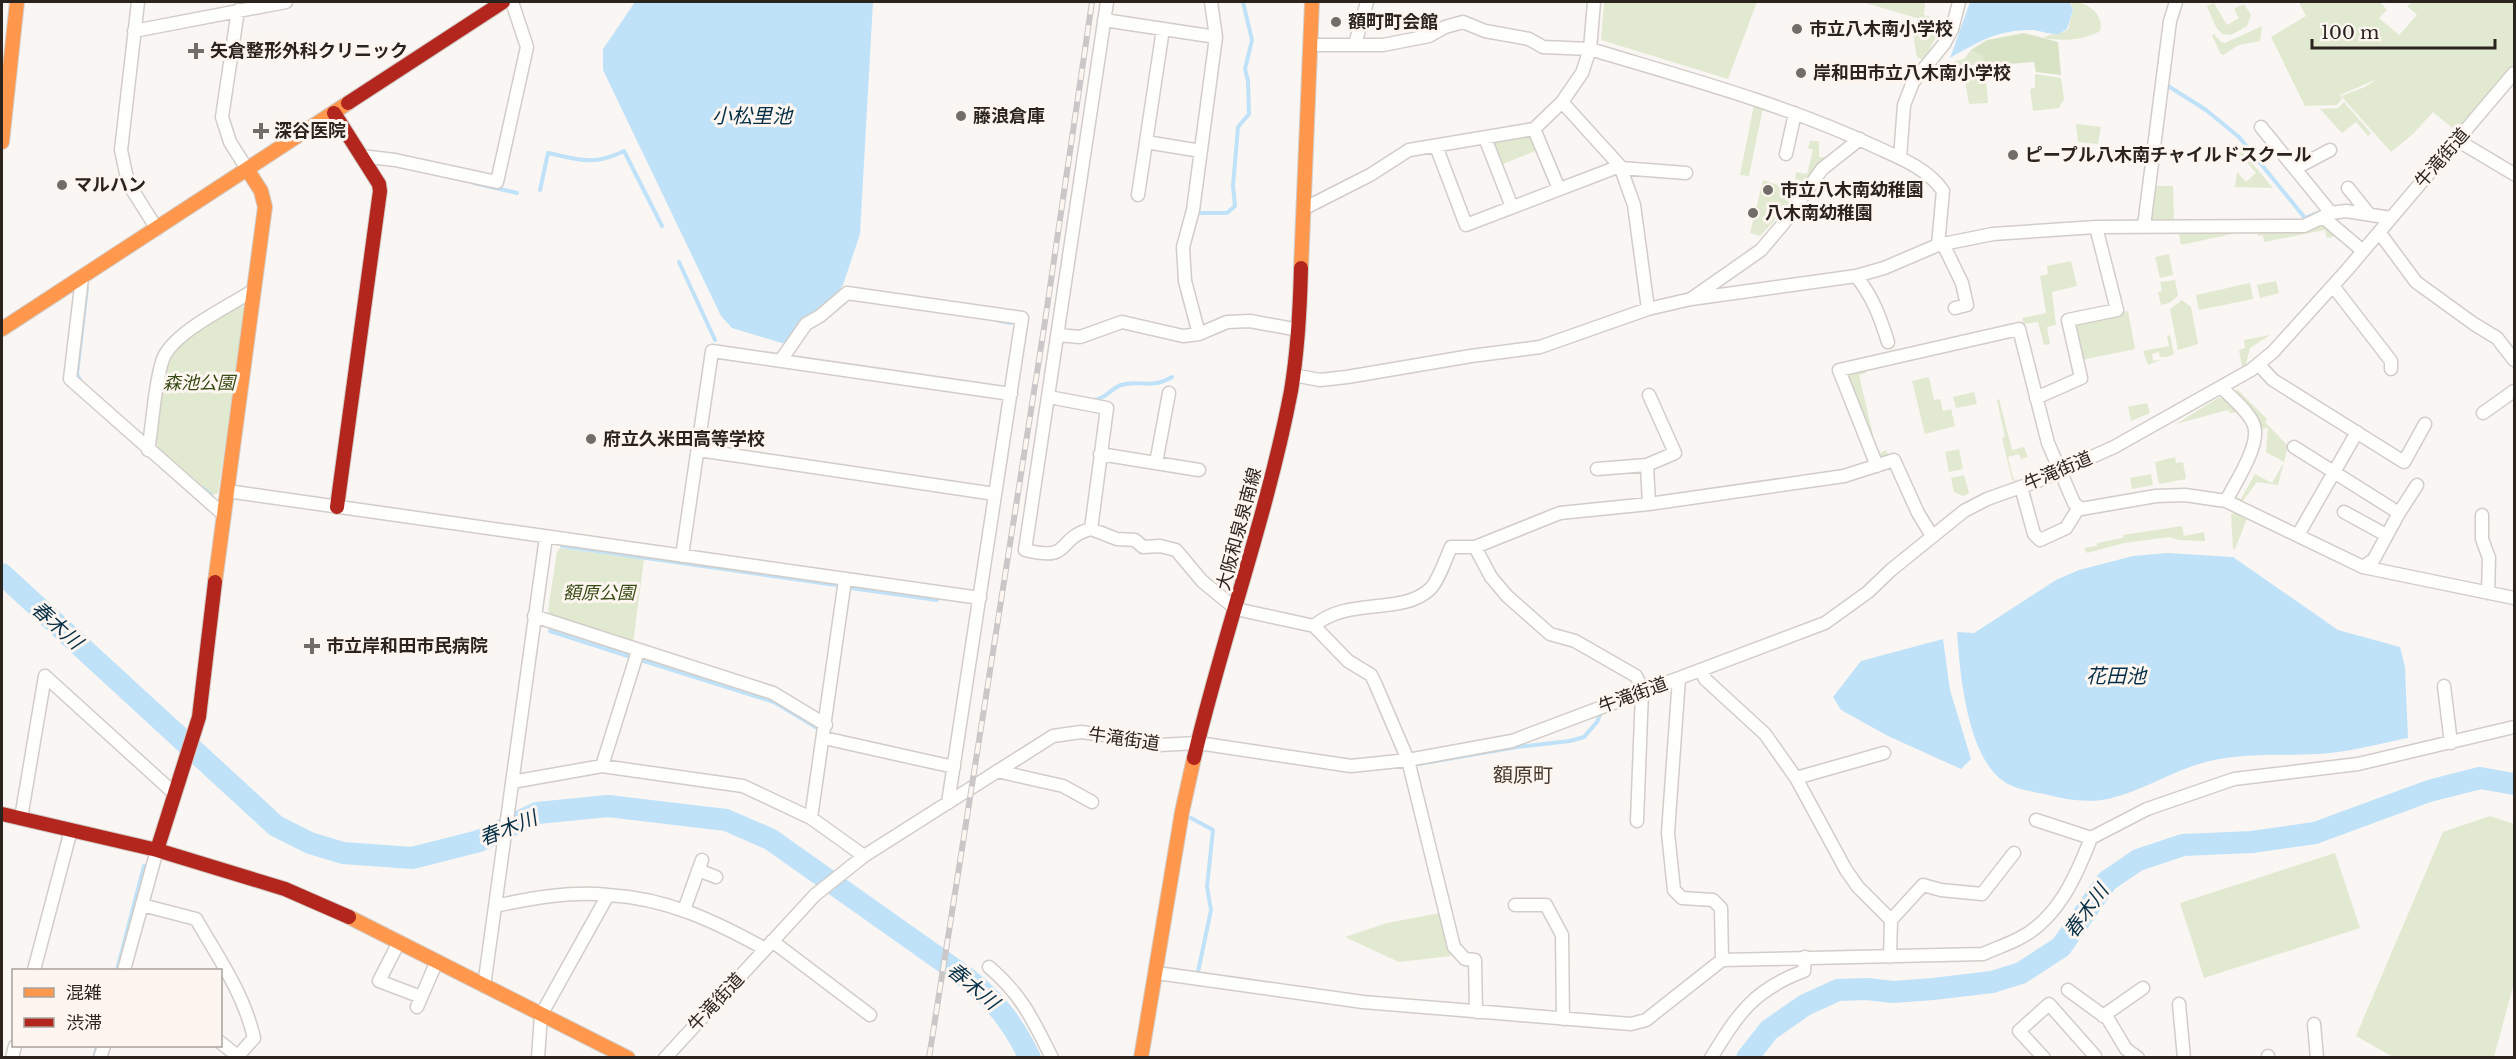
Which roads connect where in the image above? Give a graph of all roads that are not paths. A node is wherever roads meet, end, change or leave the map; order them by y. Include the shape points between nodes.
1 (17, 2) edge
2 (138, 2) edge
3 (286, 2) edge
4 (503, 2) edge
5 (512, 2) edge
6 (1107, 2) edge
7 (1211, 2) edge
8 (1312, 2) edge
9 (1367, 2) edge
10 (1594, 2) edge
11 (1959, 2) edge
12 (2176, 2) edge
13 (238, 10) junction
14 (1104, 20) junction
15 (1163, 29) junction
16 (134, 31) junction
17 (1216, 37) junction
18 (1355, 44) junction
19 (1310, 45) junction
20 (1590, 50) junction
21 (2514, 73) edge
22 (1562, 102) junction
23 (333, 113) junction
24 (1795, 113) junction
25 (2261, 127) dead end
26 (1534, 129) junction
27 (1485, 138) junction
28 (1860, 139) junction
29 (2457, 140) junction
30 (2, 142) edge
31 (1146, 142) junction
32 (1436, 146) junction
33 (1201, 151) junction
34 (2322, 151) dead end
35 (1786, 154) dead end
36 (361, 156) junction
37 (1900, 158) junction
38 (1621, 167) junction
39 (2296, 168) junction
40 (247, 169) junction
41 (1686, 173) dead end
42 (2514, 174) edge
43 (2348, 188) dead end
44 (1559, 189) junction
45 (1138, 195) dead end
46 (1512, 207) junction
47 (1305, 208) junction
48 (2369, 214) junction
49 (2327, 216) junction
50 (2391, 218) junction
51 (2144, 226) junction
52 (2096, 227) junction
53 (157, 229) junction
54 (2379, 232) junction
55 (1940, 244) junction
56 (2363, 251) junction
57 (1856, 276) junction
58 (82, 278) junction
59 (2333, 286) junction
60 (254, 290) junction
61 (1690, 299) junction
62 (1955, 308) dead end
63 (1648, 309) junction
64 (2, 329) edge
65 (1299, 330) junction
66 (1199, 334) junction
67 (1059, 335) junction
68 (1888, 342) dead end
69 (781, 360) junction
70 (2514, 360) edge
71 (2258, 364) junction
72 (2391, 369) dead end
73 (1293, 375) junction
74 (2222, 388) junction
75 (2514, 391) edge
76 (1169, 393) dead end
77 (1011, 394) junction
78 (1649, 395) dead end
79 (1049, 398) junction
80 (2036, 398) junction
81 (2483, 413) dead end
82 (2426, 424) dead end
83 (2357, 432) junction
84 (2294, 447) dead end
85 (148, 450) junction
86 (698, 450) junction
87 (1100, 454) junction
88 (1156, 463) junction
89 (1647, 465) junction
90 (1877, 466) junction
91 (1597, 469) dead end
92 (1200, 470) dead end
93 (2060, 471) junction
94 (2334, 473) junction
95 (2417, 485) dead end
96 (2021, 487) junction
97 (227, 491) junction
98 (996, 494) junction
99 (2226, 501) junction
100 (1649, 504) junction
101 (337, 507) junction
102 (2079, 507) junction
103 (2344, 512) dead end
104 (2399, 513) junction
105 (2482, 514) dead end
106 (224, 515) junction
107 (1091, 529) junction
108 (2298, 535) junction
109 (2386, 536) junction
110 (546, 537) junction
111 (1932, 537) junction
112 (1475, 547) junction
113 (682, 556) junction
114 (2363, 567) junction
115 (845, 580) junction
116 (2488, 593) junction
117 (980, 598) junction
118 (2514, 598) edge
119 (1236, 609) junction
120 (534, 616) junction
121 (1314, 626) junction
122 (638, 651) junction
123 (1701, 670) junction
124 (1679, 678) junction
125 (2444, 686) dead end
126 (1642, 691) junction
127 (2514, 727) edge
128 (825, 731) junction
129 (1198, 743) junction
130 (2451, 743) junction
131 (1884, 753) dead end
132 (1408, 760) junction
133 (602, 766) junction
134 (954, 767) junction
135 (997, 771) junction
136 (1796, 778) junction
137 (512, 782) junction
138 (175, 794) junction
139 (1092, 802) dead end
140 (948, 803) junction
141 (2, 814) edge
142 (21, 818) junction
143 (811, 818) junction
144 (2036, 820) dead end
145 (1637, 821) dead end
146 (70, 830) junction
147 (2091, 838) junction
148 (157, 850) junction
149 (2014, 853) dead end
150 (864, 856) junction
151 (716, 877) dead end
152 (608, 895) junction
153 (142, 905) junction
154 (1515, 905) dead end
155 (495, 906) junction
156 (684, 910) junction
157 (1891, 920) junction
158 (399, 942) junction
159 (768, 945) junction
160 (1805, 957) junction
161 (1890, 957) junction
162 (1722, 960) junction
163 (437, 962) junction
164 (989, 967) dead end
165 (129, 968) edge
166 (34, 969) edge
167 (1157, 973) junction
168 (484, 986) junction
169 (2143, 988) dead end
170 (2068, 990) dead end
171 (2179, 1004) dead end
172 (1476, 1012) junction
173 (541, 1015) junction
174 (870, 1015) dead end
175 (2103, 1016) junction
176 (1563, 1019) junction
177 (2314, 1024) dead end
178 (222, 1044) edge
179 (239, 1057) edge
180 (538, 1058) edge
181 (628, 1058) edge
182 (665, 1058) edge
183 (1052, 1058) edge
184 (1142, 1058) edge
185 (1711, 1058) edge
186 (2044, 1058) edge
187 (2093, 1058) edge
188 (2138, 1058) edge
189 (2184, 1058) edge
190 (2317, 1058) edge

1 - 30 main road
2 - 16 street
3 - 13 street
4 - 23 main road
5 - 36 street via 527,46 497,182
6 - 14 street
7 - 17 street
8 - 19 main road, 大阪和泉泉南線
9 - 18 street
10 - 20 street
11 - 37 street via 1944,44 1913,82 1904,105
12 - 51 street via 2170,21
13 - 16 street
13 - 40 street via 222,117 230,142
14 - 15 street
14 - 67 street
15 - 17 street
15 - 31 street
16 - 53 street via 121,150 128,183
17 - 33 street
18 - 19 street
18 - 20 street via 1383,45 1410,40 1463,22 1485,31 1529,39 1543,47
19 - 47 main road, 大阪和泉泉南線
20 - 22 street via 1582,73
20 - 24 street
21 - 29 street, 牛滝街道
22 - 26 street
22 - 38 street
23 - 36 main road
23 - 40 main road
24 - 28 street
24 - 35 street
25 - 39 street
26 - 27 street
26 - 44 street
27 - 32 street
27 - 46 street
28 - 37 street
28 - 61 street via 1822,169 1761,250
29 - 42 street
29 - 50 street, 牛滝街道
31 - 33 street
31 - 45 street
32 - 46 street via 1466,225
32 - 47 street via 1409,150 1370,176
33 - 66 street via 1193,210 1183,247 1185,281
34 - 39 street
36 - 101 main road via 380,191
37 - 55 street via 1928,173 1943,191
38 - 41 street
38 - 44 street
38 - 63 street via 1634,205
39 - 49 street
40 - 53 main road
40 - 60 main road via 261,191 265,207
43 - 48 street
44 - 46 street
47 - 65 main road, 大阪和泉泉南線
48 - 49 street via 2346,211
48 - 50 street
49 - 51 street via 2304,226
49 - 56 street
50 - 54 street, 牛滝街道
51 - 52 street
52 - 55 street via 1993,234
52 - 80 street via 2117,310 2068,320 2081,378
53 - 58 main road
54 - 56 street, 牛滝街道
54 - 70 street via 2416,282 2497,338
55 - 57 street
55 - 62 street via 1962,283 1967,305
56 - 59 street, 牛滝街道
57 - 61 street
57 - 68 street via 1877,307
58 - 64 main road
58 - 85 street via 70,379
59 - 71 street, 牛滝街道
59 - 72 street via 2391,361
60 - 85 street via 185,333 168,350
60 - 97 main road
61 - 63 street
63 - 73 street via 1540,347 1347,377 1320,380
65 - 66 street via 1250,321 1227,322
65 - 73 main road, 大阪和泉泉南線
66 - 67 street via 1184,336 1122,322 1080,337
67 - 79 street
69 - 77 street
69 - 77 street via 806,324 847,293 1022,318
69 - 86 street via 712,351
71 - 74 street, 牛滝街道
71 - 83 street via 2273,380
73 - 119 main road, 大阪和泉泉南線 via 1266,501
74 - 93 street, 牛滝街道 via 2149,429
74 - 99 street via 2252,420 2256,431 2253,447
75 - 81 street
76 - 88 street
77 - 98 street
78 - 89 street via 1675,453
79 - 87 street via 1107,408
79 - 107 street via 1025,550 1054,554 1072,537
80 - 90 street via 2019,329 1839,370
80 - 93 street
82 - 83 street via 2404,462
83 - 94 street
84 - 94 street
85 - 106 street
86 - 98 street
86 - 113 street
87 - 88 street
87 - 107 street
88 - 92 street
89 - 91 street
89 - 100 street
90 - 100 street via 1844,476
90 - 111 street via 1894,460
93 - 96 street, 牛滝街道
93 - 102 street
94 - 104 street
94 - 108 street
95 - 104 street
96 - 102 street via 2034,534 2040,540 2066,528
96 - 111 street, 牛滝街道 via 1964,511
97 - 101 street
97 - 106 main road
98 - 117 street
99 - 102 street via 2166,495
99 - 108 street
100 - 112 street via 1560,513
101 - 110 street
103 - 109 street
104 - 109 street
105 - 116 street
106 - 138 main road via 199,717
107 - 119 street via 1135,540 1143,547 1176,550 1202,581
108 - 114 street
109 - 114 street via 2374,559
110 - 113 street
110 - 120 street
111 - 123 street, 牛滝街道 via 1825,623
112 - 121 street via 1450,547 1431,588 1411,600 1344,610
112 - 126 street via 1506,596 1550,633 1575,641 1636,676
113 - 115 street
114 - 116 street
115 - 117 street
115 - 128 street
116 - 118 street
117 - 134 street
119 - 121 street
119 - 129 main road, 大阪和泉泉南線
120 - 122 street
120 - 137 street
121 - 132 street via 1348,661 1371,675
122 - 128 street via 773,693
122 - 133 street
123 - 124 street, 牛滝街道
123 - 136 street via 1705,679 1766,734
124 - 126 street, 牛滝街道
124 - 162 street via 1668,833 1674,890 1682,898 1713,900 1721,908
125 - 130 street
126 - 132 street, 牛滝街道 via 1512,741
126 - 145 street via 1634,754 1633,800
127 - 130 street
128 - 134 street
128 - 143 street
129 - 132 street, 牛滝街道 via 1351,766
129 - 135 street, 牛滝街道 via 1159,746 1081,732 1053,736
129 - 167 main road, 大阪和泉泉南線 via 1182,812
130 - 147 street via 2358,764 2234,779 2147,809
131 - 136 street
132 - 172 street via 1454,947 1465,958 1475,960
133 - 137 street
133 - 143 street via 743,786
134 - 140 street
135 - 139 street via 1063,786
135 - 140 street, 牛滝街道
136 - 157 street via 1846,870
137 - 155 street
138 - 142 street via 45,676
138 - 148 main road
140 - 150 street, 牛滝街道
141 - 142 main road
142 - 146 main road
143 - 150 street
144 - 147 street
146 - 148 main road
146 - 166 street
147 - 161 street via 2075,878 2055,908 2019,939 1983,954
148 - 153 street
148 - 158 main road via 285,889
149 - 157 street via 1982,894 1923,885
150 - 159 street, 牛滝街道 via 818,892
151 - 156 street via 700,865
152 - 155 street via 538,897
152 - 156 street via 654,900
152 - 173 street
153 - 165 street
153 - 179 street via 196,919 225,968 250,1023 254,1038
154 - 176 street via 1546,905 1562,935
155 - 168 street
156 - 159 street
157 - 161 street
158 - 163 main road
158 - 163 street via 379,981 419,1002
159 - 174 street
159 - 182 street, 牛滝街道
160 - 161 street
160 - 162 street
160 - 185 street via 1804,971 1774,984 1736,1017
162 - 176 street via 1646,1020 1631,1024
163 - 168 main road
164 - 183 street via 1010,984 1025,1004
167 - 172 street via 1363,1002
167 - 184 main road, 大阪和泉泉南線
168 - 173 main road
169 - 175 street
170 - 175 street
171 - 189 street
172 - 176 street
173 - 180 street
173 - 181 main road
175 - 188 street via 2126,1049
177 - 190 street
178 - 179 street
186 - 187 street via 2019,1031 2049,1004

